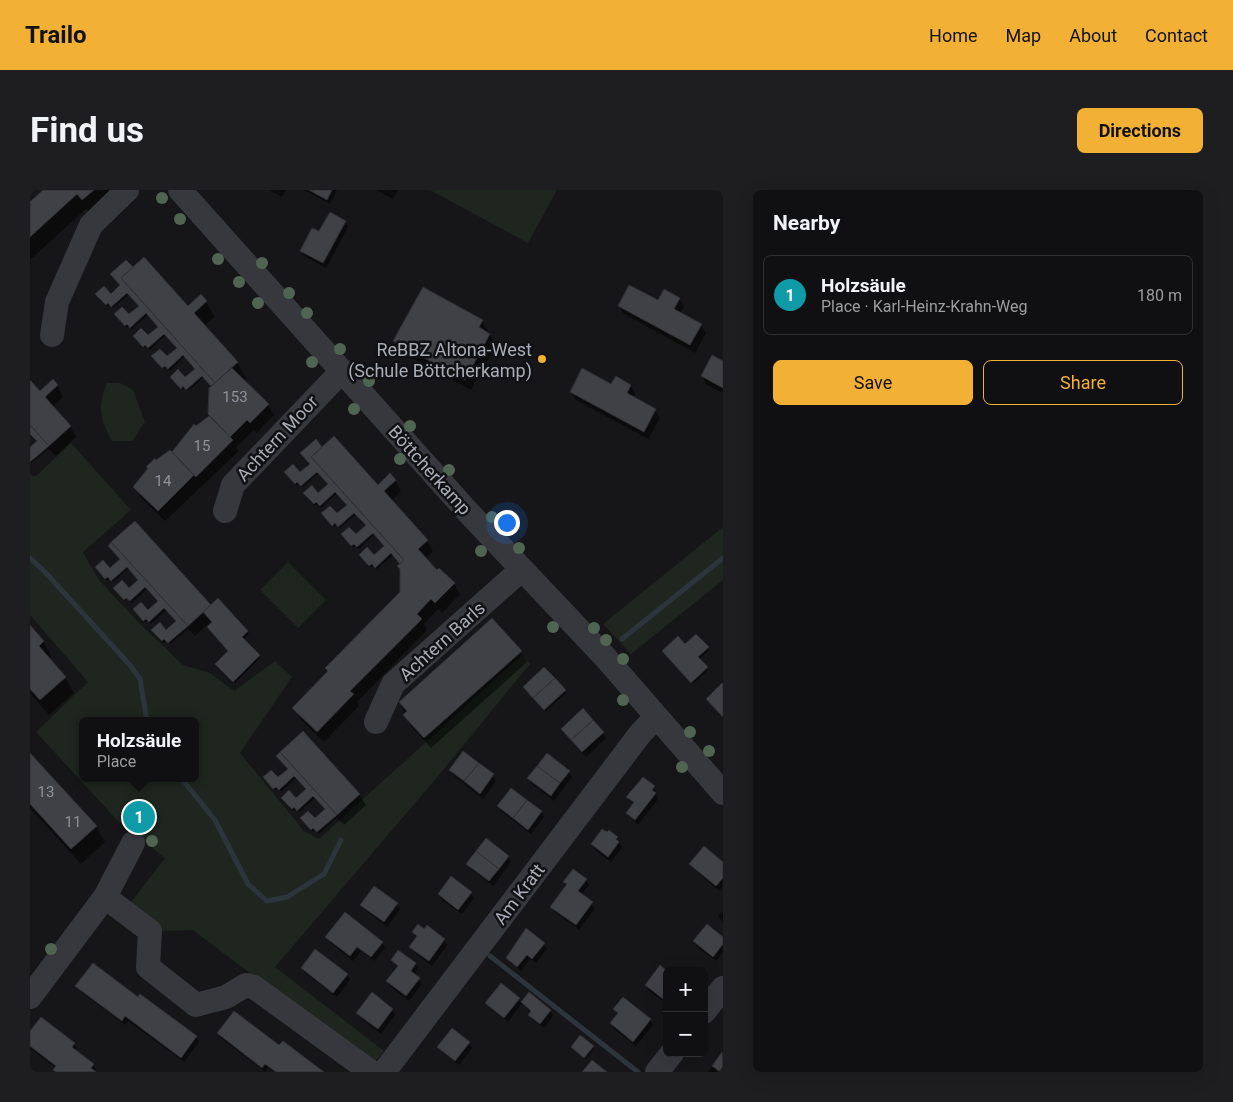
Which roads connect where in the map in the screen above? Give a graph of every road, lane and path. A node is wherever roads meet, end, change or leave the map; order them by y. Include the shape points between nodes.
1 (127, 190) edge
2 (180, 190) edge
3 (52, 335) dead end
4 (341, 372) junction
5 (224, 512) dead end
6 (521, 570) junction
7 (656, 718) junction
8 (376, 722) dead end
9 (723, 793) edge
10 (133, 843) dead end
11 (105, 897) junction
12 (723, 988) edge
13 (30, 997) edge
14 (708, 1007) edge
15 (669, 1057) edge
16 (371, 1072) edge
17 (384, 1072) edge
18 (657, 1072) edge

1 - 3 street via 91,225 57,302
2 - 4 street, Böttcherkamp
4 - 5 street, Achtern Moor via 233,485
4 - 6 street, Böttcherkamp
6 - 7 street, Böttcherkamp via 605,657
6 - 8 street, Achtern Barls via 393,684
7 - 9 street, Böttcherkamp
7 - 17 street, Am Kratt via 640,734
10 - 11 street
11 - 13 street
11 - 16 street via 150,932 148,967 196,1005 226,998 246,985 254,987
12 - 14 street
15 - 18 street

